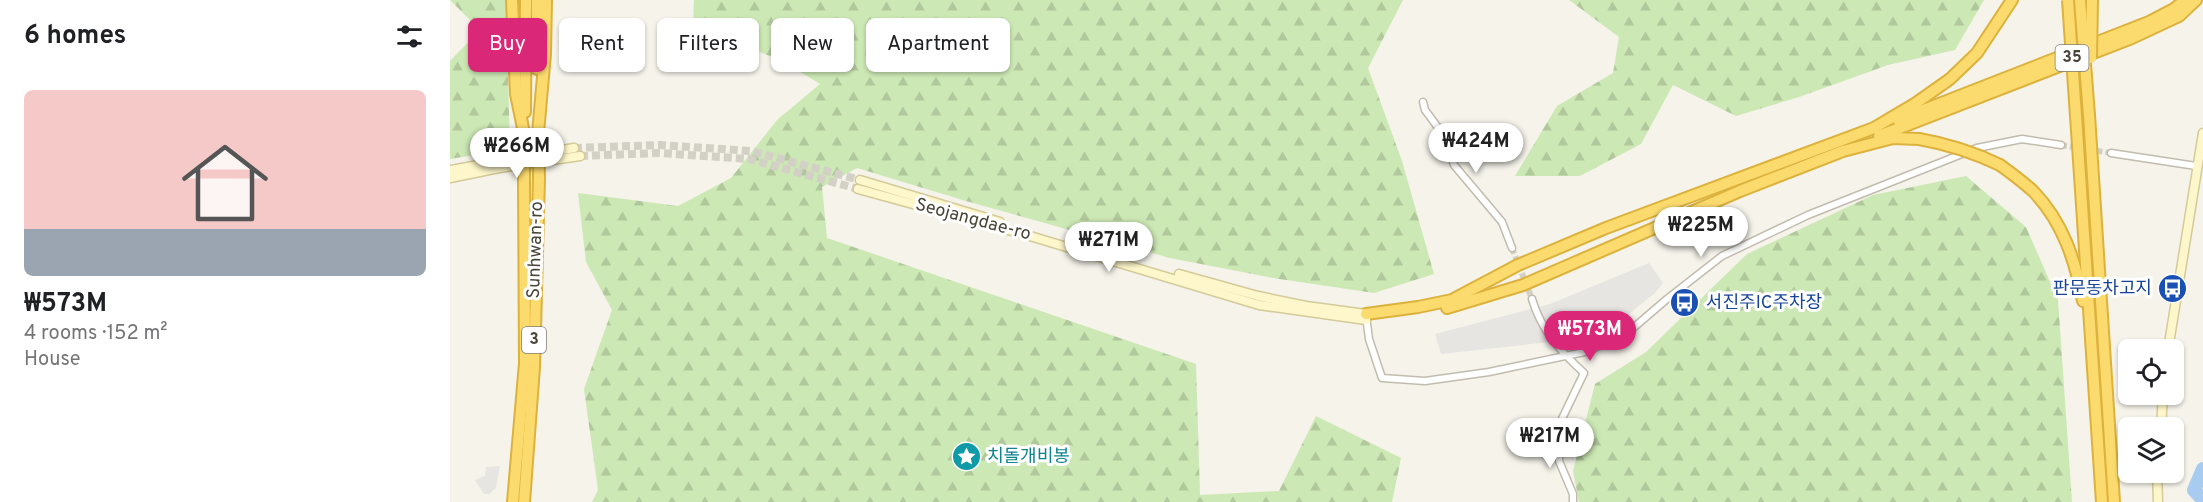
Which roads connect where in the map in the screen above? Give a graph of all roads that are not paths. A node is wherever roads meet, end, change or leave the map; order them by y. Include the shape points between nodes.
1 (512, 0) edge
2 (526, 0) edge
3 (537, 0) edge
4 (546, 0) edge
5 (2012, 0) edge
6 (2068, 0) edge
7 (2080, 0) edge
8 (2092, 0) edge
9 (2185, 0) edge
10 (2196, 0) edge
11 (1423, 102) dead end
12 (2089, 115) junction
13 (1874, 128) junction
14 (524, 133) junction
15 (538, 133) junction
16 (2203, 133) edge
17 (2061, 144) tunnel mouth
18 (574, 148) tunnel mouth
19 (1843, 150) junction
20 (2111, 153) tunnel mouth
21 (580, 156) tunnel mouth
22 (2196, 166) junction
23 (450, 170) edge
24 (450, 178) edge
25 (860, 180) tunnel mouth
26 (858, 189) tunnel mouth
27 (1512, 248) tunnel mouth
28 (1532, 299) tunnel mouth
29 (1366, 317) junction
30 (2091, 338) junction
31 (2170, 339) edge
32 (1566, 357) junction
33 (2157, 483) edge
34 (513, 502) edge
35 (524, 502) edge
36 (1573, 502) edge
37 (2102, 502) edge
38 (2114, 502) edge
39 (2157, 502) edge

1 - 14 highway via 516,94
2 - 14 highway, 3
3 - 15 highway, 3
4 - 15 highway
5 - 13 highway via 1977,53 1950,80
6 - 30 highway, 35, bridge
7 - 12 highway, 35, bridge
8 - 12 highway, bridge
9 - 13 highway via 2149,22
10 - 19 highway via 2179,15 2132,38
11 - 27 street via 1445,137 1454,165 1502,222
12 - 38 highway, 35
13 - 29 highway via 1606,228 1518,265 1452,300
14 - 34 highway, Sunhwan-ro / 3, bridge via 525,363
15 - 35 highway, Sunhwan-ro / 3, bridge via 534,367
16 - 22 street
17 - 32 street via 2022,139 1977,148 1808,215 1722,256 1632,329 1589,351
18 - 23 street
19 - 29 highway via 1523,285 1453,307
19 - 30 highway, bridge via 1893,138 1919,139 1976,153 2000,165 2032,190 2065,237
20 - 22 street
21 - 24 street
22 - 31 street
25 - 29 street, Seojangdae-ro via 1258,296
26 - 29 street, Seojangdae-ro via 1258,305
28 - 32 street via 1546,332
29 - 32 street via 1382,378 1425,381
30 - 37 highway, 35
32 - 36 street via 1584,373 1558,427 1559,461
33 - 39 street

